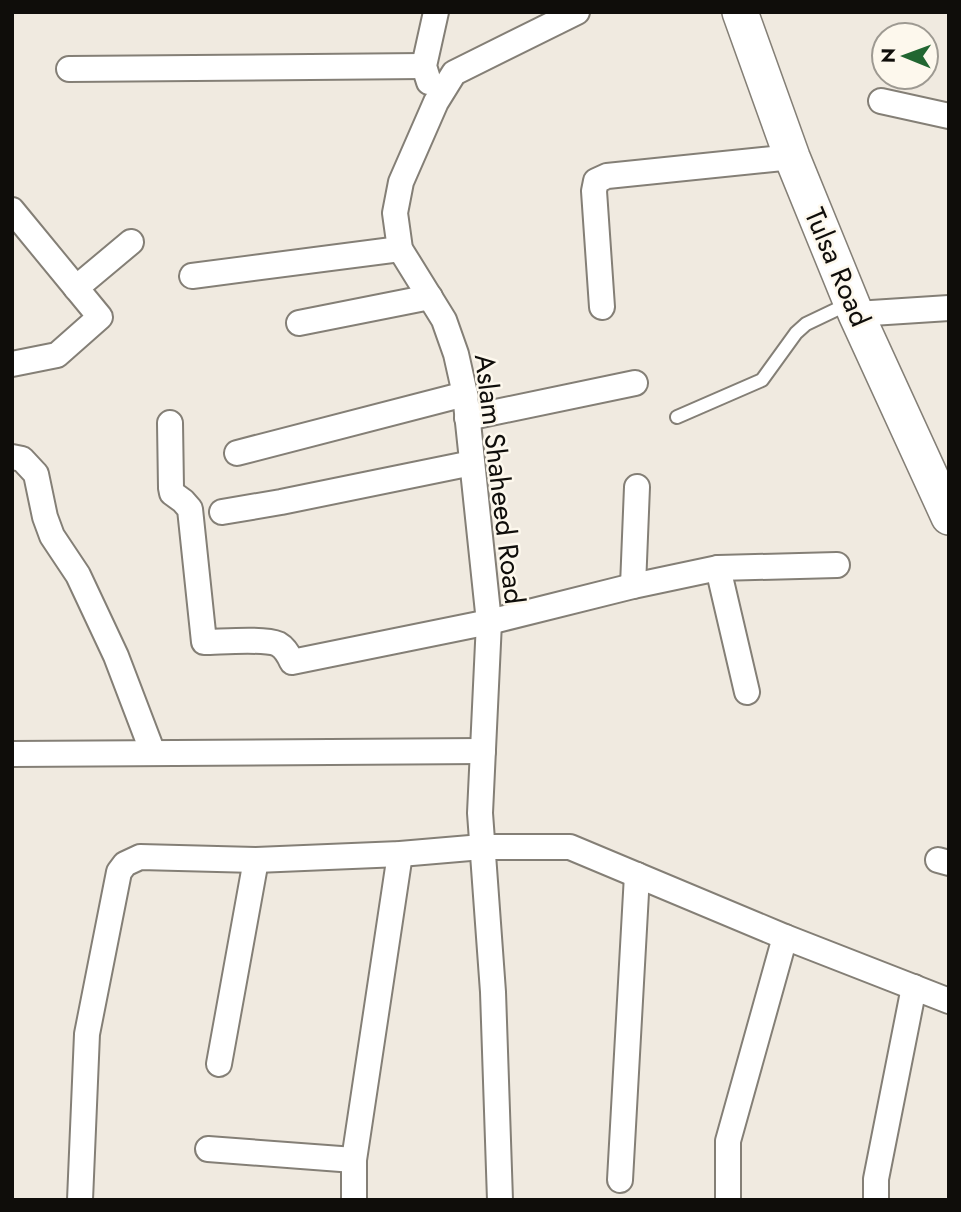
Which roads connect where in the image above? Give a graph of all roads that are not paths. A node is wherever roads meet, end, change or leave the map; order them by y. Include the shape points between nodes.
1 (436, 12) edge
2 (577, 12) edge
3 (740, 12) edge
4 (424, 66) junction
5 (69, 69) dead end
6 (436, 102) junction
7 (881, 102) dead end
8 (949, 116) edge
9 (792, 157) junction
10 (12, 211) edge
11 (131, 242) dead end
12 (400, 249) junction
13 (192, 276) dead end
14 (76, 288) junction
15 (430, 297) junction
16 (602, 307) dead end
17 (949, 308) edge
18 (854, 309) junction
19 (299, 323) dead end
20 (12, 365) edge
21 (635, 383) dead end
22 (466, 406) junction
23 (677, 417) dead end
24 (170, 423) dead end
25 (237, 453) dead end
26 (12, 457) edge
27 (472, 463) junction
28 (637, 487) dead end
29 (222, 512) dead end
30 (949, 517) edge
31 (837, 565) dead end
32 (718, 568) junction
33 (633, 586) junction
34 (489, 622) junction
35 (747, 692) dead end
36 (482, 751) junction
37 (153, 753) junction
38 (12, 754) edge
39 (482, 847) junction
40 (400, 854) junction
41 (256, 860) junction
42 (637, 875) junction
43 (785, 937) junction
44 (914, 986) junction
45 (949, 1001) edge
46 (219, 1064) dead end
47 (208, 1149) dead end
48 (354, 1160) junction
49 (620, 1180) dead end
50 (80, 1200) edge
51 (354, 1200) edge
52 (500, 1200) edge
53 (728, 1200) edge
54 (876, 1200) edge

1 - 4 street
2 - 6 street, Aslam Shaheed Road via 454,73
3 - 9 main road, Tulsa Road
4 - 5 street
4 - 6 street
6 - 12 street, Aslam Shaheed Road via 401,182 395,213
7 - 8 street
9 - 16 street via 607,176 596,181
9 - 18 main road, Tulsa Road
10 - 14 street
11 - 14 street
12 - 13 street
12 - 15 street, Aslam Shaheed Road
14 - 20 street via 100,317 57,355
15 - 19 street
15 - 22 street, Aslam Shaheed Road via 456,354
17 - 18 street
18 - 23 lane via 806,324 762,380
18 - 30 main road, Tulsa Road
21 - 22 street
22 - 25 street
22 - 27 street, Aslam Shaheed Road
24 - 34 street via 171,488 190,509 204,642 278,644 292,662
26 - 37 street via 22,459 36,474 52,536 78,575 116,656
27 - 29 street
27 - 34 street, Aslam Shaheed Road
28 - 33 street
31 - 32 street
32 - 33 street
32 - 35 street
33 - 34 street
34 - 36 street, Aslam Shaheed Road
36 - 37 street
36 - 39 street, Aslam Shaheed Road
37 - 38 street
39 - 40 street
39 - 42 street via 570,847
39 - 52 street, Aslam Shaheed Road via 493,992
40 - 41 street
40 - 48 street
41 - 46 street
41 - 50 street via 140,857 119,872 87,1034
42 - 43 street
42 - 49 street
43 - 44 street
43 - 53 street via 728,1141
44 - 45 street
44 - 54 street via 876,1179
47 - 48 street
48 - 51 street

